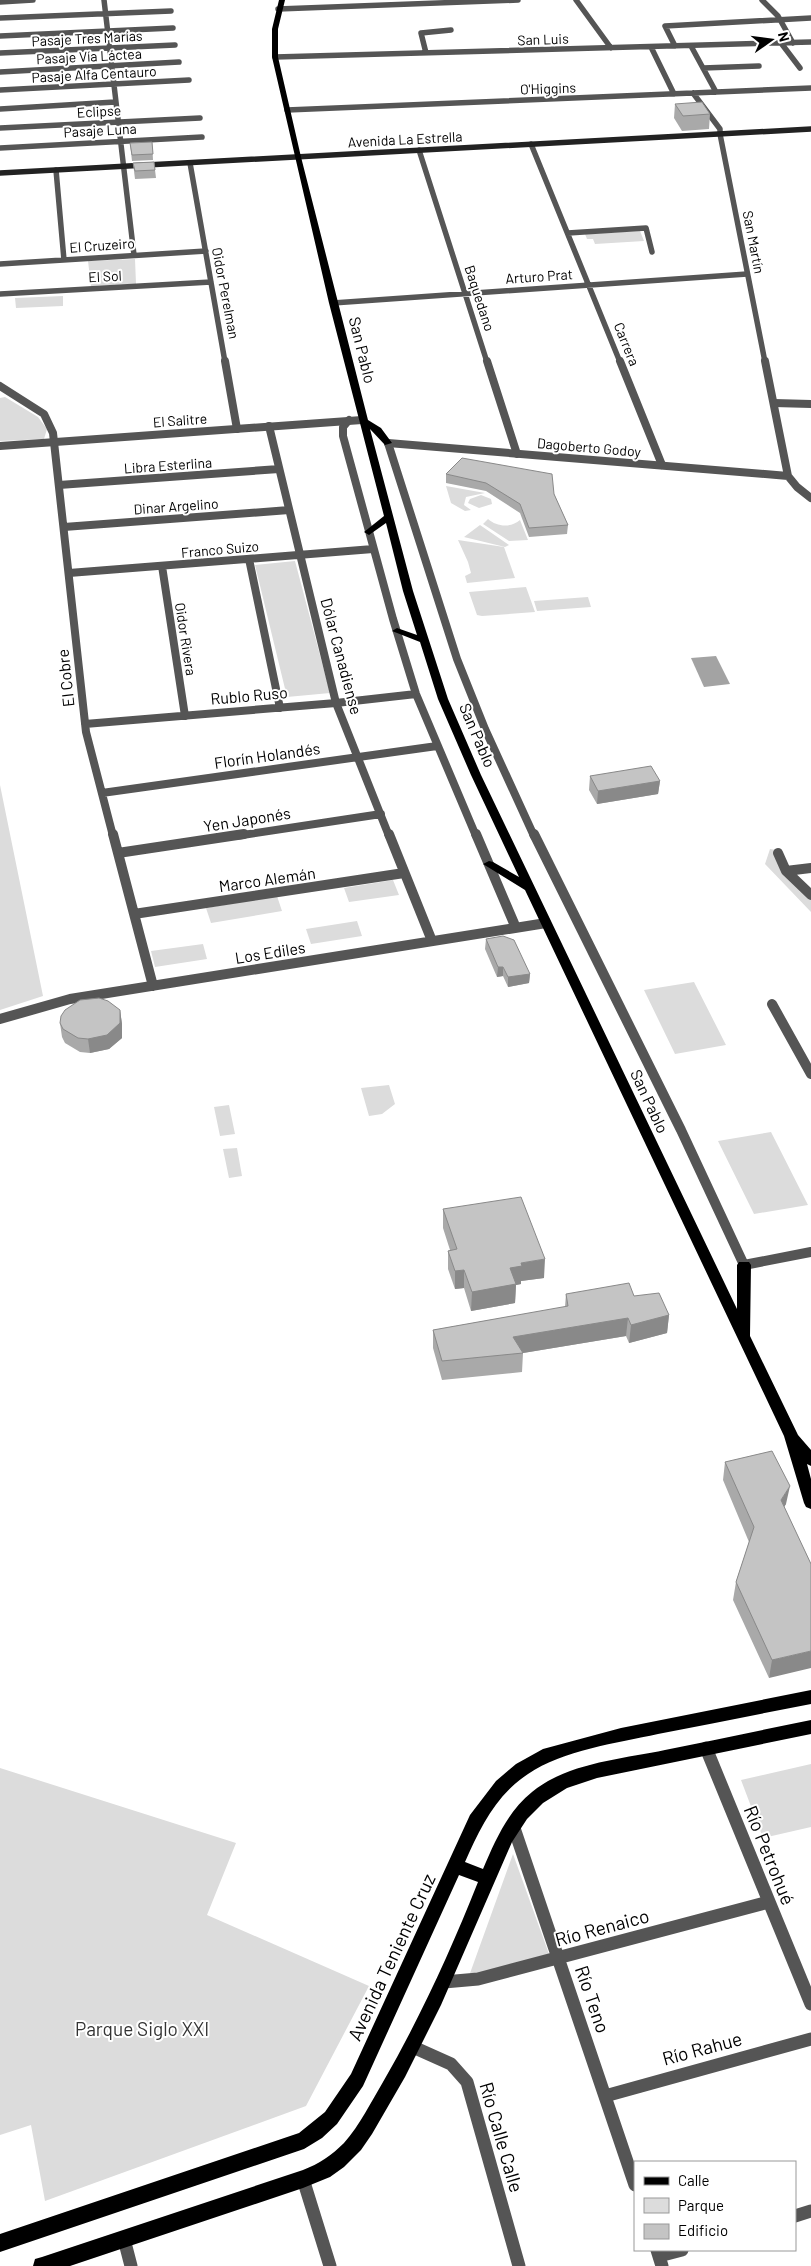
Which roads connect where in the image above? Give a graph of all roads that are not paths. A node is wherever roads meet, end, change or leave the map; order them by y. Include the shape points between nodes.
1 (33, 0) edge
2 (104, 0) edge
3 (282, 0) edge
4 (518, 0) edge
5 (576, 0) edge
6 (762, 0) edge
7 (0, 2) edge
8 (444, 2) edge
9 (278, 9) junction
10 (171, 11) dead end
11 (105, 14) junction
12 (0, 18) edge
13 (811, 18) edge
14 (781, 21) junction
15 (173, 28) dead end
16 (451, 30) dead end
17 (108, 31) junction
18 (0, 36) edge
19 (811, 42) edge
20 (782, 43) junction
21 (793, 43) junction
22 (175, 45) dead end
23 (676, 46) junction
24 (691, 46) junction
25 (651, 47) junction
26 (109, 48) junction
27 (611, 48) junction
28 (0, 53) edge
29 (426, 53) junction
30 (276, 58) junction
31 (179, 62) dead end
32 (111, 66) junction
33 (759, 66) dead end
34 (703, 68) junction
35 (800, 68) dead end
36 (0, 72) edge
37 (189, 80) dead end
38 (113, 84) junction
39 (0, 90) edge
40 (810, 90) edge
41 (716, 92) junction
42 (693, 93) junction
43 (674, 94) junction
44 (116, 102) junction
45 (0, 109) edge
46 (287, 110) junction
47 (200, 118) dead end
48 (118, 122) junction
49 (0, 128) edge
50 (811, 128) edge
51 (720, 134) junction
52 (202, 137) dead end
53 (120, 142) junction
54 (532, 144) junction
55 (0, 148) edge
56 (419, 150) junction
57 (297, 157) junction
58 (190, 163) junction
59 (123, 166) junction
60 (56, 170) junction
61 (0, 173) edge
62 (568, 233) junction
63 (206, 251) junction
64 (652, 252) dead end
65 (134, 256) junction
66 (64, 260) junction
67 (0, 264) edge
68 (747, 274) junction
69 (211, 282) junction
70 (590, 285) junction
71 (465, 293) junction
72 (0, 294) edge
73 (332, 302) junction
74 (0, 386) edge
75 (774, 403) junction
76 (811, 404) edge
77 (349, 420) junction
78 (362, 420) junction
79 (269, 426) junction
80 (237, 429) junction
81 (55, 442) junction
82 (388, 443) junction
83 (0, 446) edge
84 (517, 454) junction
85 (662, 465) junction
86 (279, 469) junction
87 (788, 476) junction
88 (59, 485) junction
89 (811, 498) edge
90 (290, 510) junction
91 (387, 518) junction
92 (64, 527) junction
93 (369, 532) junction
94 (373, 549) junction
95 (300, 555) junction
96 (249, 559) junction
97 (162, 566) junction
98 (69, 573) junction
99 (397, 631) junction
100 (423, 640) junction
101 (416, 694) junction
102 (336, 703) junction
103 (280, 708) junction
104 (185, 716) junction
105 (85, 724) junction
106 (437, 746) junction
107 (358, 757) junction
108 (102, 793) junction
109 (380, 814) junction
110 (118, 853) junction
111 (778, 853) dead end
112 (489, 864) junction
113 (811, 868) edge
114 (786, 872) junction
115 (404, 874) junction
116 (531, 889) junction
117 (811, 895) edge
118 (134, 914) junction
119 (546, 923) junction
120 (516, 928) junction
121 (432, 941) junction
122 (153, 986) junction
123 (772, 1004) dead end
124 (0, 1019) edge
125 (811, 1074) edge
126 (811, 1252) edge
127 (744, 1265) junction
128 (744, 1340) junction
129 (791, 1436) junction
130 (811, 1460) edge
131 (811, 1503) edge
132 (811, 1697) edge
133 (811, 1727) edge
134 (706, 1748) junction
135 (513, 1825) junction
136 (456, 1866) junction
137 (488, 1878) junction
138 (769, 1902) junction
139 (558, 1958) junction
140 (444, 1982) junction
141 (811, 2004) edge
142 (811, 2039) edge
143 (413, 2046) junction
144 (604, 2096) junction
145 (303, 2179) junction
146 (634, 2182) edge
147 (811, 2211) edge
148 (796, 2216) edge
149 (124, 2239) junction
150 (0, 2243) edge
151 (679, 2251) edge
152 (659, 2257) edge
153 (42, 2266) edge
154 (131, 2266) edge
155 (330, 2266) edge
156 (519, 2266) edge

1 - 7 street
2 - 11 street
3 - 9 main road, San Pablo
4 - 8 street
5 - 27 street
6 - 14 street
8 - 9 street
9 - 30 main road, San Pablo via 274,38
10 - 11 street
11 - 12 street
11 - 17 street
13 - 14 street
14 - 21 street
14 - 23 street via 665,26
15 - 17 street
16 - 29 street via 421,33
17 - 18 street
17 - 26 street
19 - 21 street, San Luis
20 - 21 street, San Luis
20 - 24 street, San Luis
20 - 35 street
22 - 26 street, Pasaje Tres Marías
23 - 24 street, San Luis
23 - 25 street, San Luis
24 - 34 street
25 - 27 street, San Luis
25 - 43 street
26 - 28 street, Pasaje Tres Marías
26 - 32 street
27 - 29 street, San Luis
29 - 30 street, San Luis
30 - 46 main road, San Pablo
31 - 32 street, Pasaje Vía Láctea
32 - 36 street, Pasaje Vía Láctea
32 - 38 street
33 - 34 street
34 - 41 street
37 - 38 street, Pasaje Alfa Centauro
38 - 39 street, Pasaje Alfa Centauro
38 - 44 street
40 - 41 street, O'Higgins
41 - 42 street, O'Higgins
42 - 43 street, O'Higgins
42 - 51 street, San Martín
43 - 46 street, O'Higgins
44 - 45 street
44 - 48 street
46 - 57 main road, San Pablo
47 - 48 street, Eclipse
48 - 49 street, Eclipse
48 - 53 street
50 - 51 main road, Avenida La Estrella
51 - 54 main road, Avenida La Estrella
51 - 68 street, San Martín
52 - 53 street, Pasaje Luna
53 - 55 street, Pasaje Luna
53 - 59 street
54 - 56 main road, Avenida La Estrella
54 - 62 street, Carrera
56 - 57 main road, Avenida La Estrella
56 - 71 street, Baquedano
57 - 58 main road, Avenida La Estrella
57 - 73 main road, San Pablo
58 - 59 main road, Avenida La Estrella
58 - 63 street, Oidor Perelman
59 - 60 main road, Avenida La Estrella
59 - 65 street
60 - 61 main road, Avenida La Estrella
60 - 66 street
62 - 64 street via 646,228
62 - 70 street, Carrera
63 - 65 street, El Cruzeiro
63 - 69 street, Oidor Perelman
65 - 66 street, El Cruzeiro
66 - 67 street, El Cruzeiro
68 - 70 street, Arturo Prat
68 - 75 street, San Martín
69 - 72 street, El Sol
69 - 80 street, Oidor Perelman
70 - 71 street, Arturo Prat
70 - 85 street, Carrera
71 - 73 street, Arturo Prat
71 - 84 street, Baquedano
73 - 78 main road, San Pablo
74 - 81 street, El Cobre via 44,414 52,427
75 - 76 street
75 - 87 street, San Martín
77 - 78 street, El Salitre
77 - 79 street, El Salitre
77 - 93 street via 343,436
78 - 82 main road via 378,430
78 - 91 main road, San Pablo
79 - 80 street, El Salitre
79 - 86 street, Dólar Canadiense
80 - 81 street, El Salitre
81 - 83 street, El Salitre
81 - 88 street, El Cobre
82 - 84 street, Dagoberto Godoy
82 - 127 street, San Pablo via 445,627 486,730
84 - 85 street, Dagoberto Godoy
85 - 87 street, Dagoberto Godoy
86 - 88 street, Libra Esterlina
86 - 90 street, Dólar Canadiense
87 - 89 street
88 - 92 street, El Cobre
90 - 92 street, Dinar Argelino
90 - 95 street, Dólar Canadiense
91 - 93 main road
91 - 100 main road, San Pablo
92 - 98 street, El Cobre
93 - 94 street
94 - 95 street, Franco Suizo
94 - 99 street
95 - 96 street, Franco Suizo
95 - 102 street, Dólar Canadiense
96 - 97 street, Franco Suizo
96 - 103 street
97 - 98 street, Franco Suizo
97 - 104 street, Oidor Rivera
98 - 105 street, El Cobre
99 - 100 main road
99 - 101 street
100 - 116 main road, San Pablo via 459,736
101 - 102 street, Rublo Ruso
101 - 106 street
102 - 103 street, Rublo Ruso
102 - 107 street, Dólar Canadiense
103 - 104 street, Rublo Ruso
104 - 105 street, Rublo Ruso
105 - 108 street, El Cobre
106 - 107 street, Florín Holandés
106 - 112 street
107 - 108 street, Florín Holandés
107 - 109 street, Dólar Canadiense
108 - 110 street, El Cobre
109 - 110 street, Yen Japonés
109 - 115 street, Dólar Canadiense
110 - 118 street, El Cobre
111 - 114 street
112 - 116 main road
112 - 120 street
113 - 114 street
114 - 117 street
115 - 118 street, Marco Alemán
115 - 121 street, Dólar Canadiense
116 - 119 main road, San Pablo
118 - 122 street, El Cobre
119 - 120 street, Los Ediles
119 - 128 main road, San Pablo
120 - 121 street, Los Ediles
121 - 122 street, Los Ediles
122 - 124 street, Los Ediles via 70,999
123 - 125 street
126 - 127 street
127 - 128 main road
128 - 129 main road, San Pablo
129 - 130 main road, San Pablo
129 - 131 main road, San Pablo
132 - 136 main road, Avenida Teniente Cruz via 621,1734 541,1758 512,1777 488,1801
133 - 134 main road
134 - 135 main road via 598,1771 564,1782 531,1802
134 - 138 street, Río Petrohué
135 - 137 main road
135 - 139 street, Río Teno
136 - 137 main road
136 - 150 main road, Avenida Teniente Cruz via 356,2080 331,2118 316,2132 290,2144
137 - 140 main road
138 - 139 street, Río Renaico
138 - 141 street, Río Petrohué
139 - 140 street, Río Renaico via 478,1979
139 - 144 street, Río Teno
140 - 143 main road
142 - 144 street, Río Rahue
143 - 145 main road via 354,2145 331,2166
143 - 156 street, Río Calle Calle via 451,2064 467,2082
144 - 146 street, Río Teno
145 - 149 main road
145 - 155 street
147 - 148 street
149 - 153 main road
149 - 154 street
151 - 152 street

